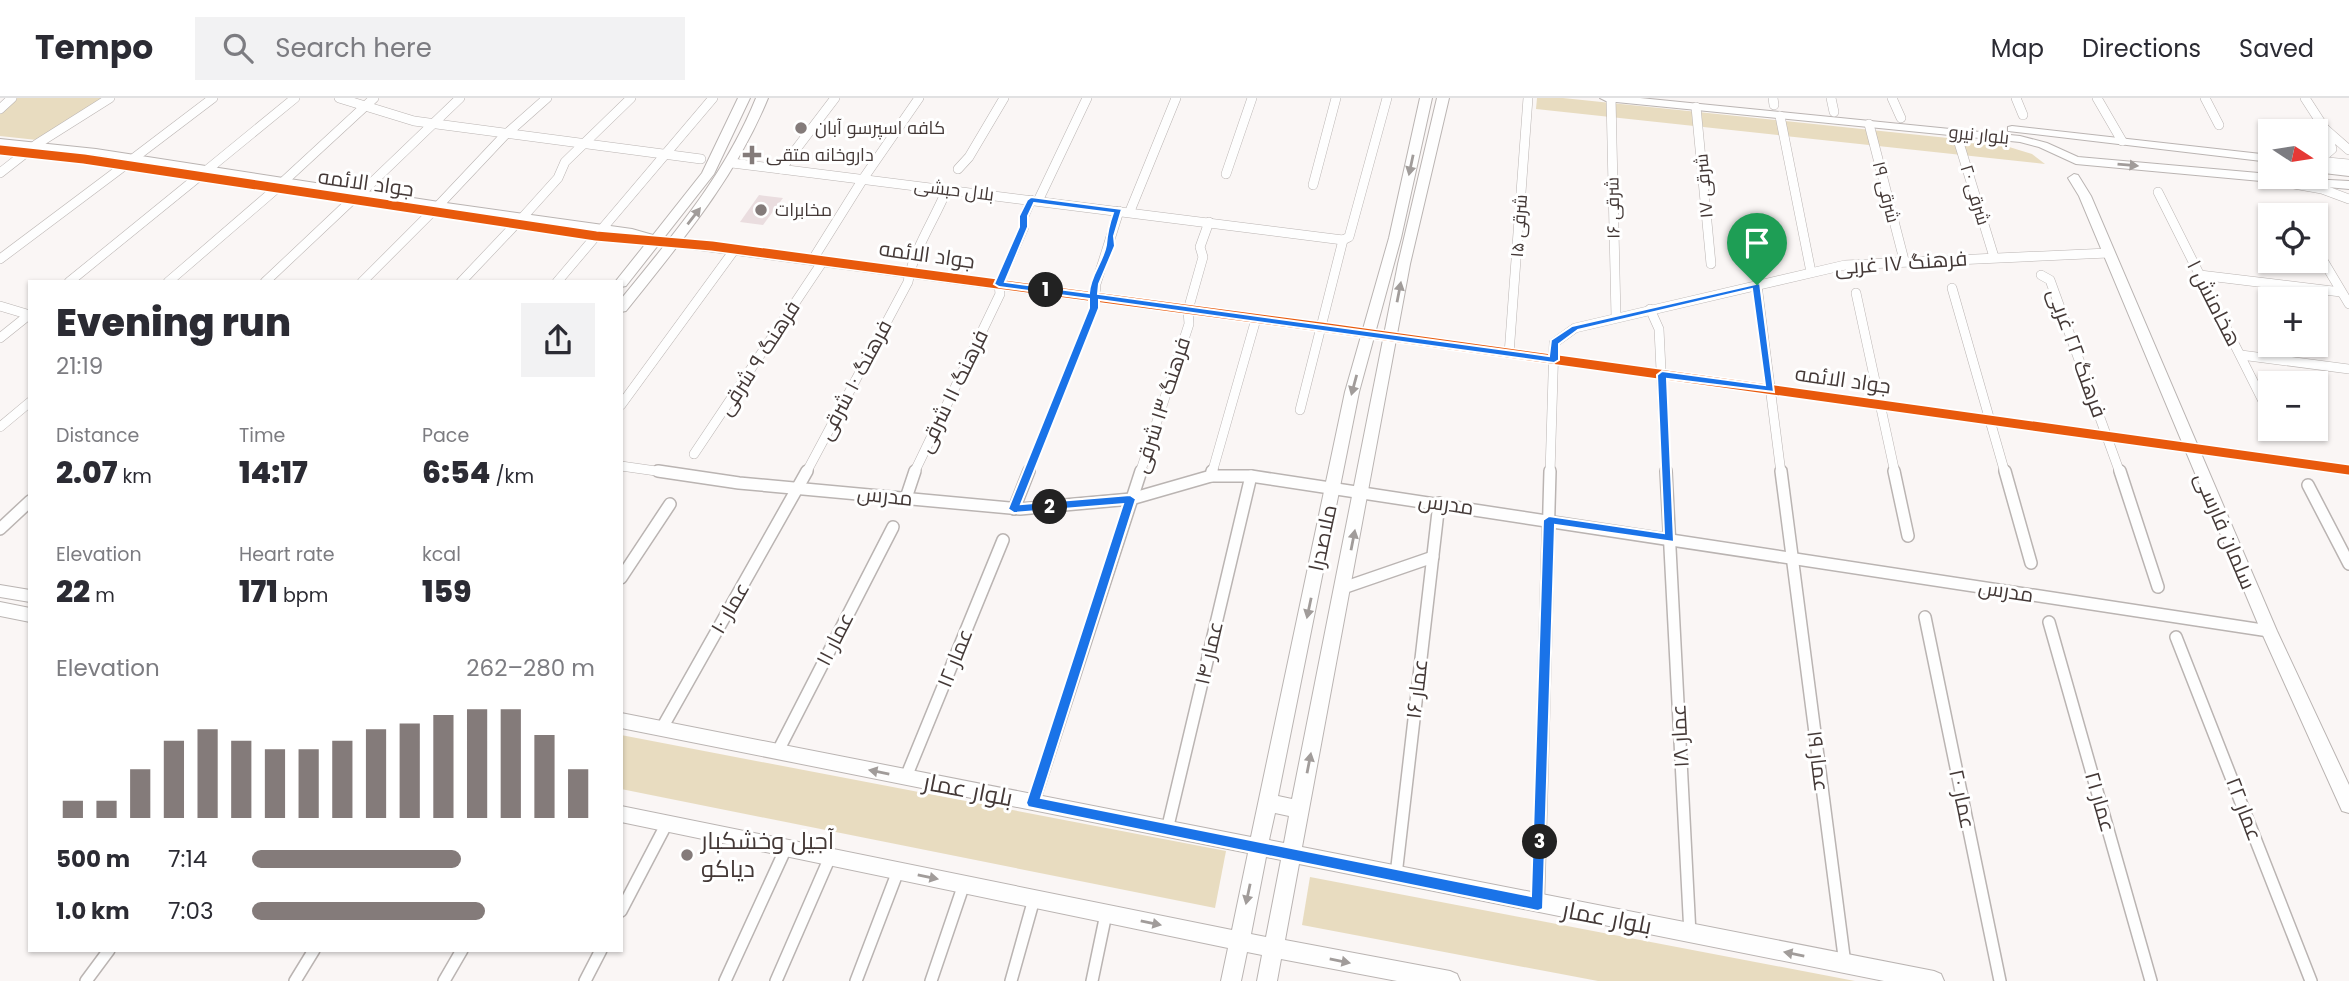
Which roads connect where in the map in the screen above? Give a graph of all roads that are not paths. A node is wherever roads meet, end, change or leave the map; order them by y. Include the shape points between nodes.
1 (12, 98) edge
2 (110, 98) edge
3 (213, 98) edge
4 (295, 98) edge
5 (339, 98) edge
6 (374, 98) edge
7 (460, 98) edge
8 (547, 98) edge
9 (631, 98) edge
10 (713, 98) edge
11 (744, 98) edge
12 (762, 98) edge
13 (835, 98) edge
14 (919, 98) edge
15 (1004, 98) edge
16 (1087, 98) edge
17 (1176, 98) edge
18 (1252, 98) edge
19 (1336, 98) edge
20 (1387, 98) edge
21 (1426, 98) edge
22 (1443, 98) edge
23 (1528, 98) edge
24 (1609, 98) edge
25 (1831, 98) edge
26 (1892, 98) edge
27 (2016, 98) edge
28 (2097, 98) edge
29 (2206, 98) edge
30 (2305, 98) edge
31 (1701, 100) edge
32 (1776, 106) edge
33 (364, 107) junction
34 (0, 109) edge
35 (1834, 112) junction
36 (2023, 115) dead end
37 (1901, 118) junction
38 (2319, 119) edge
39 (431, 124) junction
40 (1869, 124) junction
41 (2220, 125) dead end
42 (2328, 132) edge
43 (506, 133) junction
44 (1956, 133) junction
45 (2122, 141) junction
46 (0, 142) edge
47 (584, 143) junction
48 (32, 148) junction
49 (0, 150) edge
50 (2203, 150) junction
51 (2349, 150) edge
52 (663, 154) junction
53 (2060, 155) junction
54 (2258, 157) edge
55 (701, 159) dead end
56 (129, 162) junction
57 (2099, 162) junction
58 (732, 163) junction
59 (2328, 163) edge
60 (2349, 164) edge
61 (2328, 166) edge
62 (781, 169) junction
63 (958, 169) dead end
64 (2202, 172) junction
65 (2349, 172) edge
66 (0, 173) edge
67 (202, 174) junction
68 (1226, 174) dead end
69 (2074, 178) junction
70 (2258, 178) edge
71 (863, 179) junction
72 (2328, 184) edge
73 (280, 185) junction
74 (1313, 185) dead end
75 (2349, 186) edge
76 (947, 189) junction
77 (2322, 189) joint
78 (2158, 192) dead end
79 (2349, 192) edge
80 (357, 196) junction
81 (2349, 199) edge
82 (1034, 200) junction
83 (435, 209) junction
84 (1119, 211) junction
85 (1130, 211) junction
86 (519, 221) junction
87 (1209, 222) junction
88 (599, 232) junction
89 (655, 240) junction
90 (1343, 240) junction
91 (674, 242) junction
92 (735, 249) junction
93 (2109, 253) junction
94 (1994, 257) junction
95 (0, 259) edge
96 (818, 260) junction
97 (1904, 260) junction
98 (1711, 264) dead end
99 (2328, 270) edge
100 (909, 272) junction
101 (1811, 272) junction
102 (2042, 275) dead end
103 (2200, 275) junction
104 (71, 280) edge
105 (171, 280) edge
106 (267, 280) edge
107 (364, 280) edge
108 (463, 280) edge
109 (559, 280) edge
110 (623, 280) edge
111 (999, 284) junction
112 (1757, 285) junction
113 (1952, 288) dead end
114 (2341, 292) junction
115 (1856, 293) dead end
116 (1094, 297) junction
117 (2349, 304) edge
118 (0, 306) edge
119 (623, 306) edge
120 (1650, 309) junction
121 (1188, 310) junction
122 (28, 315) edge
123 (28, 316) edge
124 (1616, 317) junction
125 (1256, 318) junction
126 (1321, 327) junction
127 (1368, 334) junction
128 (1391, 337) junction
129 (0, 338) edge
130 (1509, 354) junction
131 (2241, 355) junction
132 (1554, 360) junction
133 (2349, 369) edge
134 (1662, 375) junction
135 (1770, 390) junction
136 (2258, 390) edge
137 (623, 402) edge
138 (28, 404) edge
139 (1881, 405) junction
140 (1300, 410) dead end
141 (1990, 420) junction
142 (0, 428) edge
143 (2108, 436) junction
144 (2189, 447) junction
145 (694, 454) dead end
146 (623, 467) edge
147 (2349, 471) edge
148 (1251, 475) junction
149 (1211, 476) junction
150 (2308, 485) dead end
151 (799, 487) junction
152 (1334, 488) junction
153 (1362, 492) junction
154 (906, 498) junction
155 (1130, 499) junction
156 (28, 503) edge
157 (1439, 503) junction
158 (670, 504) dead end
159 (1014, 509) junction
160 (1549, 520) junction
161 (893, 527) dead end
162 (0, 528) edge
163 (1908, 536) dead end
164 (1670, 538) junction
165 (1003, 540) dead end
166 (1433, 556) junction
167 (1792, 557) junction
168 (2031, 563) dead end
169 (2349, 564) edge
170 (623, 575) edge
171 (2158, 587) dead end
172 (1343, 588) junction
173 (0, 591) edge
174 (28, 596) edge
175 (0, 609) edge
176 (28, 615) edge
177 (1925, 617) dead end
178 (2049, 622) dead end
179 (2269, 631) junction
180 (2176, 637) dead end
181 (623, 720) edge
182 (662, 728) junction
183 (778, 751) junction
184 (906, 777) junction
185 (1268, 800) junction
186 (1033, 803) junction
187 (2349, 805) edge
188 (1300, 807) junction
189 (623, 814) edge
190 (667, 823) junction
191 (1167, 830) junction
192 (1258, 847) junction
193 (786, 848) junction
194 (1291, 854) junction
195 (830, 857) junction
196 (898, 871) junction
197 (1396, 875) junction
198 (964, 884) junction
199 (1034, 899) junction
200 (1538, 904) junction
201 (623, 907) edge
202 (1107, 914) junction
203 (1690, 934) junction
204 (1238, 942) junction
205 (1273, 948) junction
206 (108, 952) edge
207 (313, 952) edge
208 (461, 952) edge
209 (600, 952) edge
210 (1845, 964) junction
211 (89, 981) edge
212 (295, 981) edge
213 (444, 981) edge
214 (585, 981) edge
215 (725, 981) edge
216 (776, 981) edge
217 (856, 981) edge
218 (930, 981) edge
219 (1011, 981) edge
220 (1093, 981) edge
221 (1231, 981) edge
222 (1267, 981) edge
223 (1439, 981) edge
224 (1934, 981) edge
225 (2000, 981) edge
226 (2151, 981) edge
227 (2311, 981) edge

1 - 34 street
2 - 48 street
3 - 56 street
4 - 67 street
5 - 33 street
6 - 33 street
7 - 39 street
8 - 43 street
9 - 47 street
10 - 52 street
11 - 89 street via 708,174
12 - 58 street
13 - 62 street
14 - 71 street, فرهنگ ۹ شرقی
15 - 63 street via 970,157
16 - 82 street, فرهنگ ۱۱ شرقی
17 - 85 street
18 - 68 street
19 - 74 street
20 - 90 street via 1349,237
21 -> 127 street, ملاصدرا
128 -> 22 street, ملاصدرا
23 - 130 street, ۱۵ شرقی
24 - 31 street, بلوار نیرو
24 - 124 street, ۱۶ شرقی
25 - 35 street
26 - 37 street
27 - 36 street
28 - 45 street
29 - 41 street
30 - 38 street
31 - 32 street, بلوار نیرو
31 - 98 street, ۱۷ شرقی
32 - 35 street, بلوار نیرو
32 - 40 street, بلوار نیرو
32 - 101 street
33 - 39 street
33 - 73 street
35 - 37 street, بلوار نیرو
37 - 45 street, بلوار نیرو
39 - 43 street
39 - 80 street
40 - 44 street, بلوار نیرو
40 - 97 street, ۱۹ شرقی
42 - 51 street
43 - 47 street
43 - 83 street
44 - 53 street, بلوار نیرو via 2020,139
44 - 94 street, ۲۰ شرقی
45 - 50 street, بلوار نیرو
46 - 48 street, جواد الائمه
47 - 52 street
47 - 86 street
48 - 49 street, جواد الائمه
48 - 56 street, جواد الائمه
48 - 66 street
50 - 54 street
50 - 64 street
52 - 55 street
52 - 88 street
53 - 57 street, بلوار نیرو
53 - 69 street, سلمان فارسی
56 - 67 street, جواد الائمه
56 - 95 street
57 -> 64 street, بلوار نیرو
57 - 69 street
58 - 62 street, بلال حبشی
91 -> 58 street
59 - 60 street
61 - 65 street
62 - 71 street, بلال حبشی
64 - 70 street, بلوار نیرو
67 - 73 street, جواد الائمه
67 - 104 street
69 - 93 street, سلمان فارسی
71 - 76 street, بلال حبشی
71 - 96 street, فرهنگ ۹ شرقی
72 - 75 street, بلوار نیرو
73 - 80 street, جواد الائمه
73 - 105 street
76 - 82 street, بلال حبشی
76 - 100 street, فرهنگ ۱۰ شرقی
77 - 79 street
77 - 81 street
78 - 103 street, هخامنش ۱
80 - 83 street, جواد الائمه
80 - 106 street
82 - 84 street, بلال حبشی
82 - 111 street, فرهنگ ۱۱ شرقی
83 - 86 street, جواد الائمه
83 - 107 street
84 - 85 street, بلال حبشی
84 - 116 street via 1094,284
85 - 87 street, بلال حبشی
86 - 88 street, جواد الائمه
86 - 108 street
87 - 90 street, بلال حبشی
87 - 121 street, فرهنگ ۱۳ شرقی
88 - 89 street, جواد الائمه
88 - 109 street
89 - 91 street, جواد الائمه
89 - 110 street
90 - 126 street
91 - 92 street, جواد الائمه
91 - 119 street
92 - 96 street, جواد الائمه
92 - 137 street
93 - 94 street, فرهنگ ۱۷ غربی
93 - 144 street, سلمان فارسی
94 - 97 street, فرهنگ ۱۷ غربی
96 - 100 street, جواد الائمه
96 - 145 street, فرهنگ ۹ شرقی
97 - 101 street, فرهنگ ۱۷ غربی
99 - 114 street
100 - 111 street, جواد الائمه
100 - 151 street, فرهنگ ۱۰ شرقی via 908,282
101 - 112 street, فرهنگ ۱۷ غربی
102 - 143 street, فرهنگ ۲۲ غربی via 2050,280
103 - 114 street
103 - 131 street, هخامنش ۱
111 - 116 street, جواد الائمه
111 - 154 street, فرهنگ ۱۱ شرقی via 1000,294 918,462
112 - 120 street, فرهنگ ۱۷ غربی
112 - 135 street, عمار ۱۹
113 - 141 street
114 - 117 street
115 - 139 street
116 - 121 street, جواد الائمه
116 - 159 street via 1094,308
118 - 122 street
120 - 124 street, فرهنگ ۱۷ غربی
120 - 134 street, عمار ۱۸ via 1660,329
121 - 125 street, جواد الائمه
121 - 155 street, فرهنگ ۱۳ شرقی via 1189,324
123 - 129 street
124 - 132 street, فرهنگ ۱۷ غربی via 1575,328 1555,342
125 - 126 street, جواد الائمه
125 - 149 street
126 - 127 street, جواد الائمه
126 - 140 street
127 - 128 street, جواد الائمه
127 -> 152 street, ملاصدرا
128 - 130 street, جواد الائمه
128 - 153 street, ملاصدرا
130 - 132 street, جواد الائمه
131 - 133 street
131 - 136 street, هخامنش ۱
132 - 134 street, جواد الائمه
132 - 160 street
134 - 135 street, جواد الائمه
134 - 164 street, عمار ۱۸
135 - 139 street, جواد الائمه
135 - 167 street, عمار ۱۹
138 - 142 street
139 - 141 street, جواد الائمه
139 - 163 street
141 - 143 street, جواد الائمه
141 - 168 street
143 - 144 street, جواد الائمه
143 - 171 street, فرهنگ ۲۲ غربی
144 - 147 street, جواد الائمه
144 - 179 street, سلمان فارسی
146 - 151 street, مدرس
148 - 149 street, مدرس
148 - 152 street, مدرس
148 - 191 street, عمار ۱۴
149 - 155 street, مدرس
150 - 169 street
151 - 154 street, مدرس
151 - 182 street, عمار ۱۰
152 - 153 street, مدرس
152 -> 185 street, ملاصدرا
153 - 157 street, مدرس
172 -> 153 street, ملاصدرا
154 - 159 street, مدرس
155 - 159 street, مدرس
155 - 186 street, فرهنگ ۱۳ شرقی
156 - 162 street
157 - 160 street, مدرس
157 - 166 street, عمار ۱۶
158 - 170 street
160 - 164 street, مدرس
160 - 200 street
161 - 183 street, عمار ۱۱
164 - 167 street, مدرس
164 - 203 street, عمار ۱۸
165 - 184 street, عمار ۱۲
166 - 172 street
166 - 197 street, عمار ۱۶
167 - 179 street, مدرس
167 - 210 street, عمار ۱۹
188 -> 172 street, ملاصدرا
173 - 174 street
175 - 176 street
177 - 225 street, عمار ۲۰
178 - 226 street, عمار ۲۱
179 - 187 street, سلمان فارسی
180 - 227 street, عمار ۲۲
181 - 182 street, بلوار عمار
182 - 183 street, بلوار عمار
184 -> 183 street, بلوار عمار
184 - 186 street, بلوار عمار
185 - 188 street via 1284,808
185 - 192 street, ملاصدرا
186 - 191 street, بلوار عمار
188 - 194 street, ملاصدرا
189 - 190 street
190 - 193 street
190 - 201 street
191 - 192 street, بلوار عمار
192 - 194 street, بلوار عمار
192 -> 204 street, ملاصدرا
193 - 195 street
193 - 215 street
194 - 197 street, بلوار عمار
194 - 205 street, ملاصدرا
195 - 196 street
195 - 216 street
196 -> 198 street
196 - 217 street
197 - 200 street, بلوار عمار
198 - 199 street
198 - 218 street
199 - 202 street
199 - 219 street
200 - 203 street, بلوار عمار
202 -> 204 street
202 - 220 street
210 -> 203 street, بلوار عمار
204 - 205 street
204 - 221 street, ملاصدرا
205 - 222 street, ملاصدرا
205 -> 223 street
206 - 211 street
207 - 212 street
208 - 213 street
209 - 214 street
210 - 224 street, بلوار عمار

